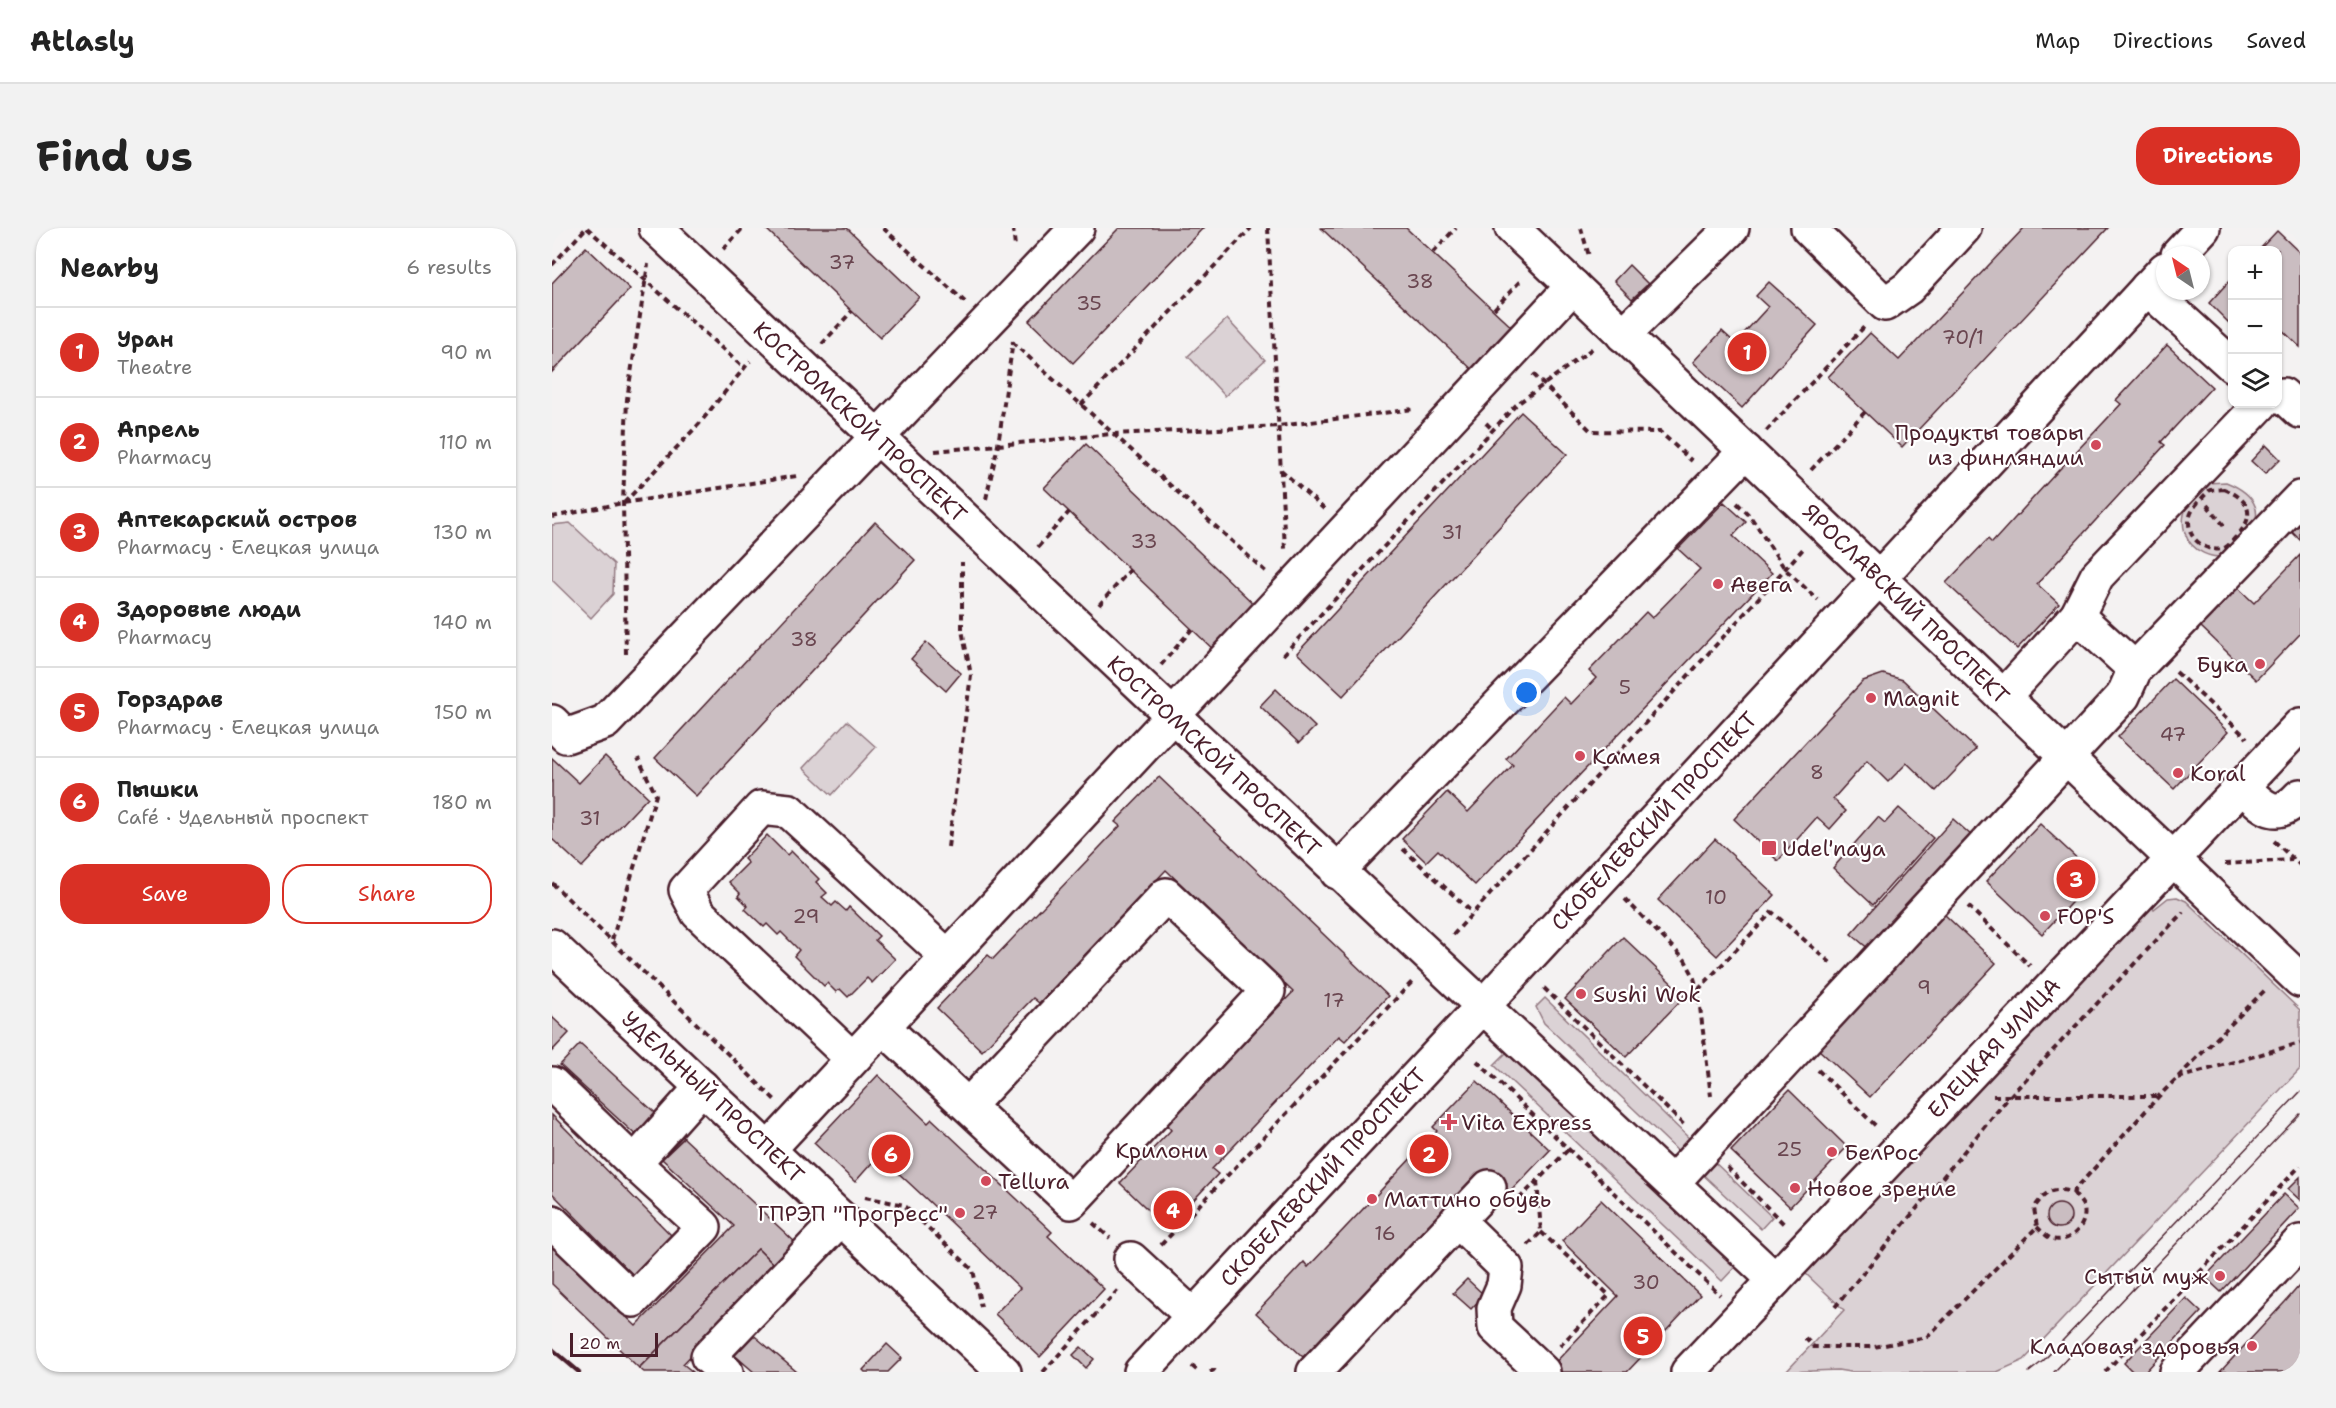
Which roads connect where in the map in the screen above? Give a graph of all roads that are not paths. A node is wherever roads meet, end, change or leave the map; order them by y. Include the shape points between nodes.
1 (656, 228) edge
2 (1077, 228) edge
3 (1512, 228) edge
4 (1732, 228) edge
5 (1808, 228) edge
6 (1964, 228) edge
7 (2203, 228) edge
8 (2186, 246) edge
9 (1582, 275) junction
10 (2156, 278) edge
11 (2175, 300) edge
12 (1609, 340) junction
13 (2228, 361) edge
14 (2282, 395) edge
15 (2258, 408) edge
16 (2300, 411) edge
17 (877, 438) junction
18 (1755, 443) junction
19 (2300, 498) edge
20 (1879, 579) junction
21 (2077, 616) junction
22 (2144, 660) junction
23 (2003, 697) junction
24 (1172, 716) junction
25 (552, 722) edge
26 (2300, 725) edge
27 (2066, 757) junction
28 (2242, 787) junction
29 (2300, 796) edge
30 (2172, 859) junction
31 (1337, 872) junction
32 (552, 946) edge
33 (948, 957) junction
34 (2300, 980) edge
35 (1483, 1006) junction
36 (883, 1027) junction
37 (840, 1047) dead end
38 (552, 1084) edge
39 (702, 1087) junction
40 (968, 1106) junction
41 (768, 1150) junction
42 (634, 1163) junction
43 (1672, 1183) junction
44 (1489, 1187) road end
45 (852, 1207) junction
46 (1457, 1220) junction
47 (552, 1222) edge
48 (2300, 1242) edge
49 (1136, 1263) road end
50 (1775, 1280) junction
51 (1193, 1316) junction
52 (1541, 1370) edge
53 (726, 1372) edge
54 (1004, 1372) edge
55 (1141, 1372) edge
56 (1314, 1372) edge
57 (1688, 1372) edge
58 (2177, 1372) edge

1 - 17 street, КОСТРОМСКОЙ ПРОСПЕКТ
2 - 17 street
3 - 9 street, ЯРОСЛАВСКИЙ ПРОСПЕКТ
4 - 12 street
5 - 6 street via 1885,304 1908,288
7 - 8 street
9 - 12 street, ЯРОСЛАВСКИЙ ПРОСПЕКТ
9 - 24 street
10 - 20 street, СКОБЕЛЕВСКИЙ ПРОСПЕКТ
11 - 13 street
12 - 18 street, ЯРОСЛАВСКИЙ ПРОСПЕКТ
14 - 16 street
15 - 21 street via 2194,490 2097,576
17 - 24 street, КОСТРОМСКОЙ ПРОСПЕКТ
17 - 25 street via 605,722 566,736
18 - 20 street, ЯРОСЛАВСКИЙ ПРОСПЕКТ
18 - 31 street
19 - 22 street via 2242,544
20 - 23 street, ЯРОСЛАВСКИЙ ПРОСПЕКТ
20 - 35 street, СКОБЕЛЕВСКИЙ ПРОСПЕКТ
21 - 22 street
21 - 23 street
22 - 27 street via 2123,696
23 - 27 street, ЯРОСЛАВСКИЙ ПРОСПЕКТ
24 - 31 street, КОСТРОМСКОЙ ПРОСПЕКТ
24 - 33 street
26 - 28 street, ЕЛЕЦКАЯ УЛИЦА
27 - 30 street, ЯРОСЛАВСКИЙ ПРОСПЕКТ
27 - 43 street
28 - 29 street via 2266,808 2276,811
28 - 30 street, ЕЛЕЦКАЯ УЛИЦА
30 - 34 street, ЯРОСЛАВСКИЙ ПРОСПЕКТ
30 - 50 street, ЕЛЕЦКАЯ УЛИЦА
31 - 35 street, КОСТРОМСКОЙ ПРОСПЕКТ
32 - 39 street, УДЕЛЬНЫЙ ПРОСПЕКТ
33 - 36 street
33 - 37 street via 789,811 760,808 686,890 698,913
35 - 43 street, КОСТРОМСКОЙ ПРОСПЕКТ
35 - 51 street, СКОБЕЛЕВСКИЙ ПРОСПЕКТ
36 - 40 street
36 - 41 street
38 - 42 street
39 - 41 street, УДЕЛЬНЫЙ ПРОСПЕКТ
39 - 42 street
40 - 40 street via 1071,1202 1268,991 1166,895
41 - 45 street, УДЕЛЬНЫЙ ПРОСПЕКТ
42 - 47 street via 704,1227 633,1300
43 - 50 street, КОСТРОМСКОЙ ПРОСПЕКТ
44 - 46 street
45 - 53 street via 708,1357
45 - 54 street, УДЕЛЬНЫЙ ПРОСПЕКТ
46 - 52 street via 1506,1268 1494,1308 1495,1327
46 - 56 street
48 - 58 street
49 - 51 street
50 - 57 street, ЕЛЕЦКАЯ УЛИЦА
51 - 55 street, СКОБЕЛЕВСКИЙ ПРОСПЕКТ

